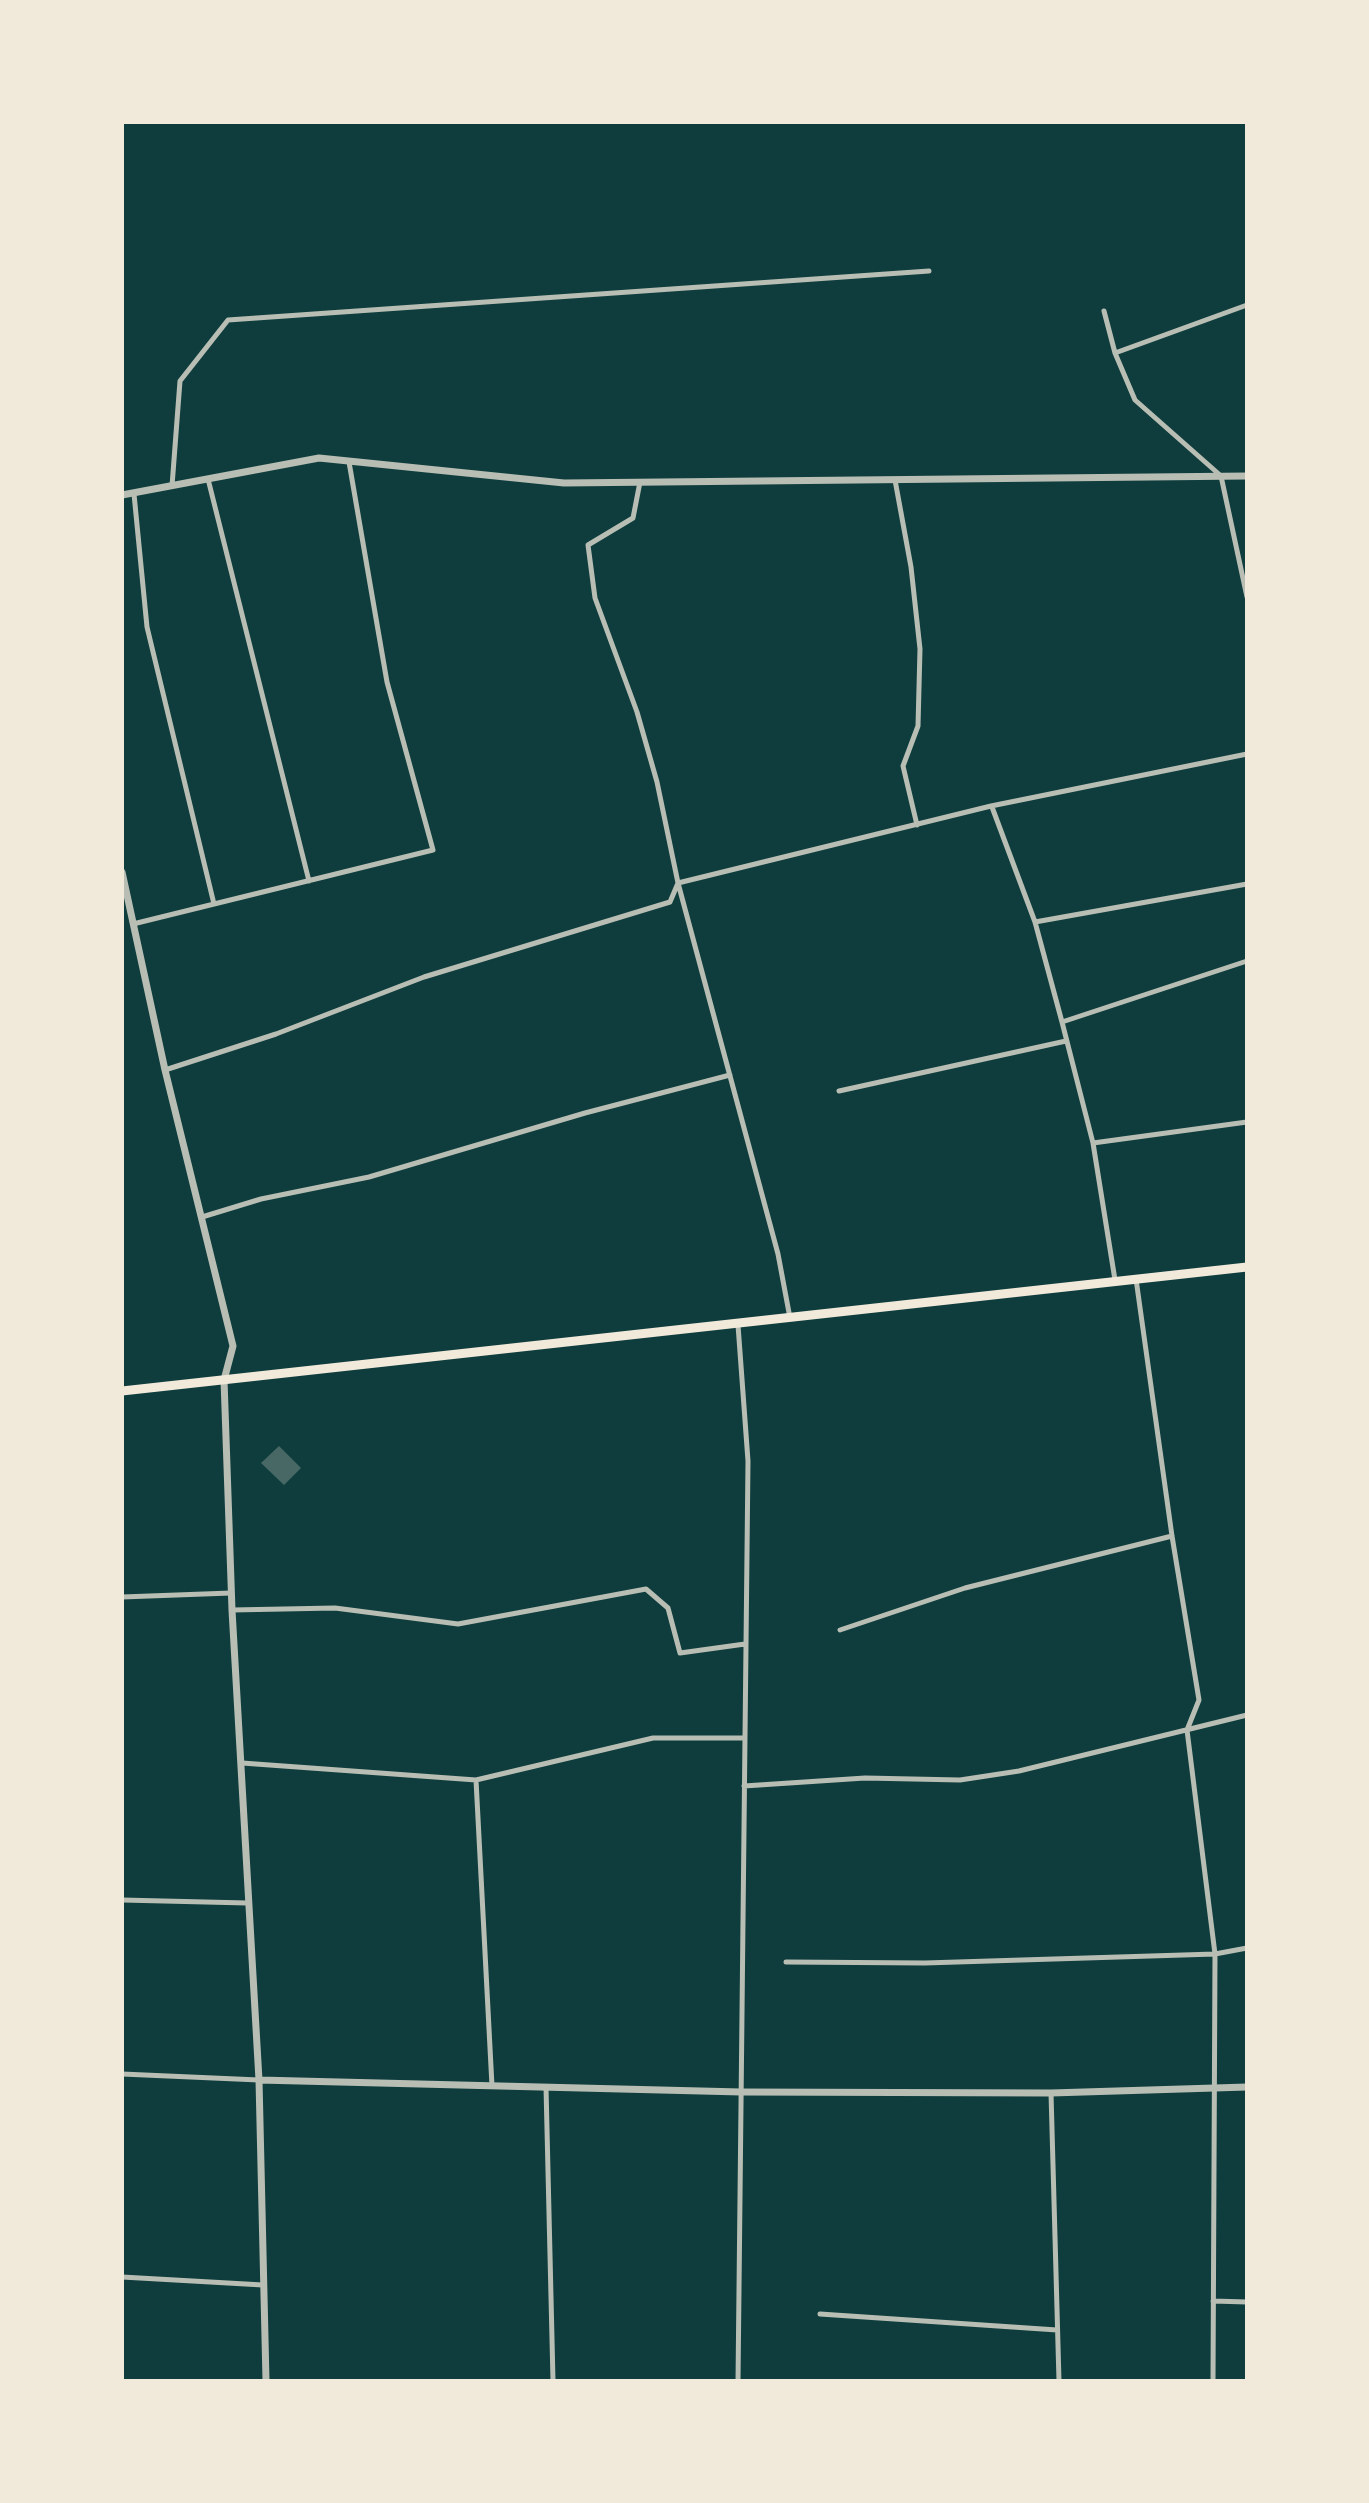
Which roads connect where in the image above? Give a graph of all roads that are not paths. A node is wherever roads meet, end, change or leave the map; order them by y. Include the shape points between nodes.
1 (929, 271) dead end
2 (1247, 305) edge
3 (1104, 311) dead end
4 (1115, 353) junction
5 (349, 461) junction
6 (1221, 476) junction
7 (1247, 476) edge
8 (208, 479) junction
9 (895, 479) junction
10 (640, 482) junction
11 (172, 486) junction
12 (134, 494) junction
13 (122, 495) edge
14 (1247, 597) edge
15 (1247, 754) edge
16 (991, 806) junction
17 (917, 825) junction
18 (122, 872) edge
19 (309, 881) junction
20 (678, 883) junction
21 (1247, 884) edge
22 (214, 904) junction
23 (1035, 922) junction
24 (133, 924) junction
25 (1247, 961) edge
26 (1062, 1022) junction
27 (1066, 1041) junction
28 (165, 1070) junction
29 (730, 1075) junction
30 (839, 1091) dead end
31 (1247, 1122) edge
32 (1093, 1143) junction
33 (200, 1218) junction
34 (1247, 1267) edge
35 (1135, 1278) junction
36 (1115, 1280) junction
37 (791, 1319) junction
38 (738, 1325) junction
39 (224, 1380) junction
40 (122, 1391) edge
41 (1172, 1536) junction
42 (231, 1593) junction
43 (122, 1597) edge
44 (232, 1610) junction
45 (840, 1630) dead end
46 (745, 1644) junction
47 (1247, 1715) edge
48 (1187, 1730) junction
49 (745, 1738) junction
50 (242, 1763) junction
51 (476, 1780) junction
52 (744, 1786) junction
53 (122, 1900) edge
54 (247, 1903) junction
55 (1247, 1948) edge
56 (1215, 1954) junction
57 (786, 1962) dead end
58 (122, 2074) edge
59 (259, 2080) junction
60 (492, 2086) junction
61 (546, 2087) junction
62 (1247, 2087) edge
63 (1215, 2088) junction
64 (741, 2092) junction
65 (1051, 2093) junction
66 (122, 2277) edge
67 (263, 2285) junction
68 (1213, 2301) junction
69 (1247, 2302) edge
70 (820, 2314) dead end
71 (1057, 2330) junction
72 (266, 2381) edge
73 (553, 2381) edge
74 (738, 2381) edge
75 (1059, 2381) edge
76 (1213, 2381) edge

1 - 11 street via 228,320 180,381
2 - 4 street
3 - 4 street
4 - 6 street via 1135,400
5 - 8 street via 319,458
5 - 10 street via 564,483
5 - 19 street via 387,682 433,850
6 - 7 street
6 - 9 street
6 - 14 street
8 - 11 street
8 - 19 street
9 - 10 street
9 - 17 street via 920,649 918,726 903,766
10 - 20 street via 633,518 588,545 595,598 637,712
11 - 12 street
12 - 13 street
12 - 22 street via 147,627
15 - 16 street
16 - 17 street
16 - 23 street
17 - 20 street
18 - 24 street
19 - 22 street
20 - 28 street via 670,902 424,977
20 - 29 street
21 - 23 street
22 - 24 street
23 - 26 street
24 - 28 street
25 - 26 street
26 - 27 street
27 - 30 street
27 - 32 street
28 - 33 street
29 - 33 street via 369,1177 261,1199
29 - 37 street
31 - 32 street
32 - 36 street
33 - 39 street via 233,1346
34 - 35 highway
35 - 36 highway
35 - 41 street
36 - 37 highway
37 - 38 highway
38 - 39 highway
38 - 46 street via 748,1461
39 - 40 highway
39 - 42 street
41 - 45 street via 965,1588
41 - 48 street via 1199,1700
42 - 43 street
42 - 44 street
44 - 46 street via 335,1608 458,1624 646,1589 668,1608 680,1653
44 - 50 street
46 - 49 street
47 - 48 street
48 - 52 street via 960,1780 865,1778
48 - 56 street
49 - 51 street via 653,1738
49 - 52 street
50 - 51 street
50 - 54 street
51 - 60 street
52 - 64 street
53 - 54 street
54 - 59 street
55 - 56 street
56 - 57 street
56 - 63 street
58 - 59 street
59 - 60 street
59 - 67 street
60 - 61 street
61 - 64 street
61 - 73 street
62 - 63 street
63 - 65 street
63 - 68 street
64 - 65 street
64 - 74 street
65 - 71 street
66 - 67 street
67 - 72 street
68 - 69 street
68 - 76 street
70 - 71 street
71 - 75 street

